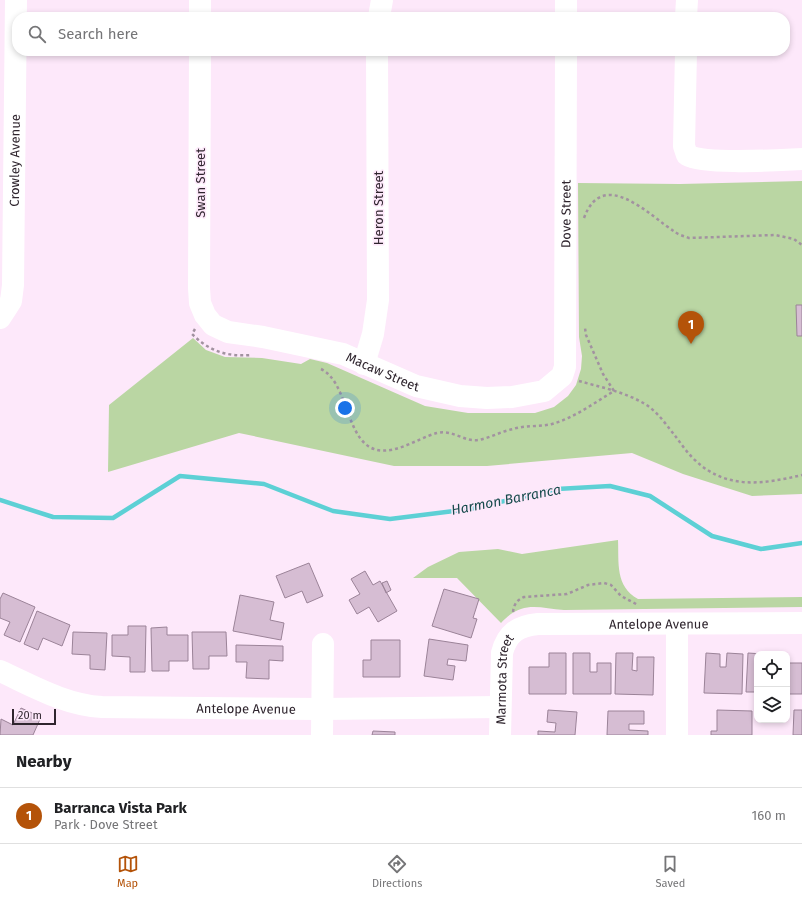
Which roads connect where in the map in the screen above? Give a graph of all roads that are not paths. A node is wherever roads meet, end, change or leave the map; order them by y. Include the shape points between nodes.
1 (16, 0) edge
2 (200, 0) edge
3 (382, 0) edge
4 (566, 0) edge
5 (687, 0) edge
6 (16, 12) edge
7 (200, 12) edge
8 (380, 12) edge
9 (566, 12) edge
10 (686, 12) edge
11 (15, 56) edge
12 (200, 56) edge
13 (377, 56) edge
14 (566, 56) edge
15 (686, 56) edge
16 (802, 159) edge
17 (205, 315) joint
18 (0, 318) edge
19 (364, 364) junction
20 (562, 376) joint
21 (802, 623) edge
22 (677, 624) junction
23 (517, 628) joint
24 (323, 644) dead end
25 (0, 671) edge
26 (500, 707) junction
27 (322, 709) junction
28 (322, 735) edge
29 (500, 735) edge
30 (677, 735) edge

1 - 6 street, Crowley Avenue
2 - 7 street
3 - 8 street
4 - 9 street
5 - 10 street
11 - 18 street, Crowley Avenue via 13,285 11,301
12 - 17 street, Swan Street via 199,288 200,303
13 - 19 street, Heron Street via 378,300 373,334
14 - 20 street, Dove Street via 566,356
15 - 16 street via 684,146 687,155 693,158 734,160
17 - 19 street, Macaw Street via 212,325 228,332 263,336 343,354
19 - 20 street, Macaw Street via 416,386 460,396 487,398 512,397 544,391
21 - 22 street, Antelope Avenue
22 - 23 street, Antelope Avenue via 538,624
22 - 30 street
23 - 26 street, Marmota Street via 504,644
24 - 27 street
25 - 27 street, Antelope Avenue via 64,700 86,706
26 - 27 street, Antelope Avenue
26 - 29 street, Marmota Street
27 - 28 street

